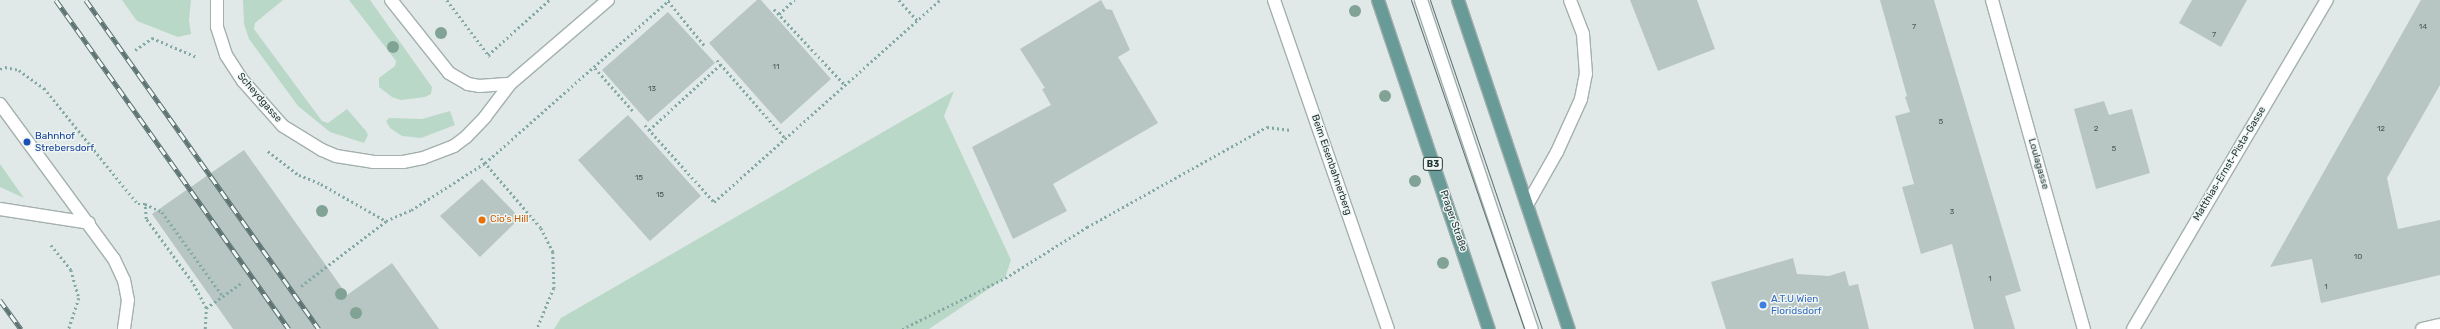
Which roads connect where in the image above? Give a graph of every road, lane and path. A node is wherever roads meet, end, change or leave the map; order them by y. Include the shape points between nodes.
1 (217, 0) edge
2 (391, 0) edge
3 (447, 0) edge
4 (549, 0) edge
5 (608, 0) edge
6 (669, 0) edge
7 (794, 0) edge
8 (899, 0) edge
9 (940, 0) edge
10 (1274, 0) edge
11 (1378, 0) edge
12 (1421, 0) edge
13 (1458, 0) edge
14 (1570, 0) edge
15 (1992, 0) edge
16 (2327, 0) edge
17 (774, 9) dead end
18 (779, 14) junction
19 (917, 20) junction
20 (705, 46) dead end
21 (135, 50) dead end
22 (488, 55) junction
23 (199, 58) dead end
24 (718, 60) dead end
25 (721, 64) junction
26 (595, 68) junction
27 (0, 69) edge
28 (510, 84) junction
29 (845, 85) junction
30 (0, 105) edge
31 (633, 111) dead end
32 (1316, 120) junction
33 (645, 125) dead end
34 (649, 130) junction
35 (786, 138) junction
36 (485, 163) junction
37 (145, 204) junction
38 (1527, 205) junction
39 (0, 208) edge
40 (89, 223) junction
41 (50, 243) dead end
42 (243, 282) dead end
43 (301, 286) dead end
44 (223, 296) junction
45 (206, 308) junction
46 (2440, 325) edge
47 (69, 329) edge
48 (124, 329) edge
49 (205, 329) edge
50 (537, 329) edge
51 (902, 329) edge
52 (1388, 329) edge
53 (1489, 329) edge
54 (1532, 329) edge
55 (1569, 329) edge
56 (2084, 329) edge
57 (2133, 329) edge
58 (2422, 329) edge

1 - 28 street, Scheydgasse via 215,13 220,40 226,55 243,81 283,126 308,143 336,156 373,162 403,162 440,153 466,138
2 - 28 street via 449,73 468,84 479,86
3 - 22 path
4 - 22 path
5 - 28 street, Scheydgasse
6 - 20 path
6 - 26 path
7 - 18 path
8 - 19 path
9 - 19 path
10 - 32 street, Beim Eisenbahnerberg
11 - 53 main road, Prager Straße / B3
12 - 54 street
13 - 38 main road
14 - 38 street via 1583,34 1586,74 1581,99 1557,152
15 - 56 street, Loulagasse
16 - 57 street, Matthias-Ernst-Pista-Gasse
17 - 18 path
18 - 29 path
19 - 29 path
21 - 23 path via 152,38
22 - 28 path
24 - 25 path
25 - 34 path
25 - 35 path
26 - 31 path
26 - 36 path
27 - 37 path via 5,67 18,70 44,88 138,204
29 - 35 path
30 - 40 street
32 - 51 path via 1292,130 1267,127 1087,227 1005,278
32 - 52 street, Beim Eisenbahnerberg
33 - 34 path
34 - 35 path via 714,202
36 - 43 path via 411,210 386,221
36 - 50 path via 541,228 553,252 554,288
37 - 44 path via 162,212
37 - 45 path via 146,219 192,282
38 - 55 main road
39 - 40 street
40 - 48 street via 114,259 124,280 128,300
41 - 47 path via 71,270 80,298
42 - 44 path
44 - 45 path
45 - 49 path
46 - 58 street

